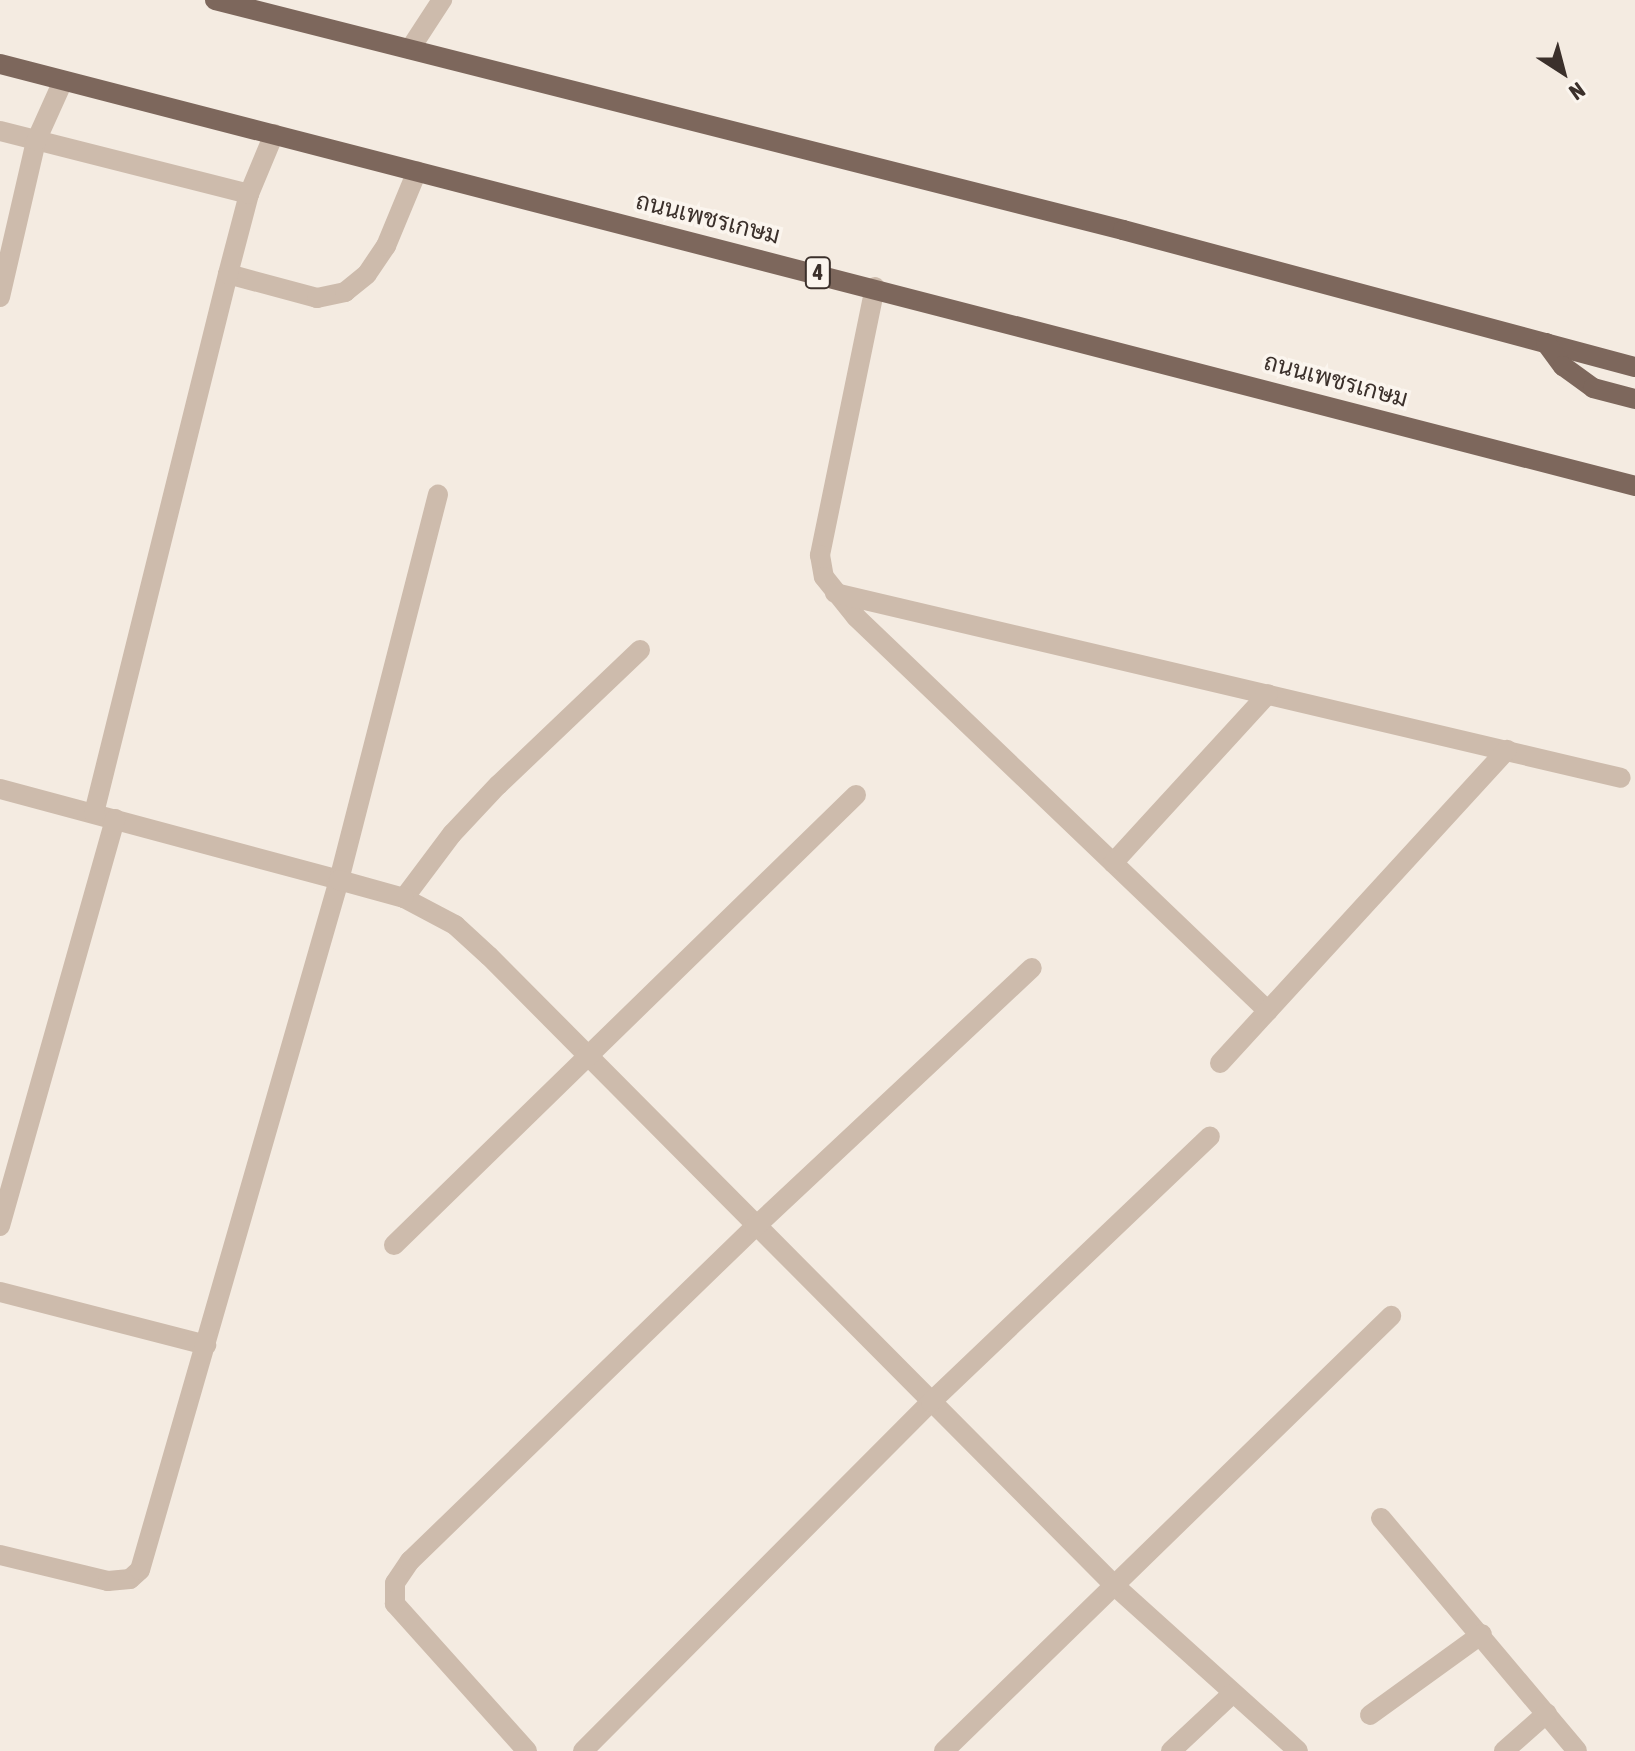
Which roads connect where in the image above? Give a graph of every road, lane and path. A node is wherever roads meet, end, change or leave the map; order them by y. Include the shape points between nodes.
1 (215, 0) edge
2 (442, 0) edge
3 (410, 49) junction
4 (0, 64) edge
5 (63, 81) junction
6 (0, 131) edge
7 (274, 134) junction
8 (36, 141) junction
9 (417, 171) junction
10 (249, 194) junction
11 (228, 274) junction
12 (875, 287) junction
13 (0, 297) edge
14 (1546, 343) junction
15 (1635, 367) edge
16 (1635, 399) edge
17 (1635, 486) edge
18 (438, 495) dead end
19 (835, 593) junction
20 (640, 650) dead end
21 (1268, 694) junction
22 (1507, 750) junction
23 (1621, 778) dead end
24 (0, 789) edge
25 (856, 795) dead end
26 (94, 813) junction
27 (115, 819) junction
28 (1113, 863) junction
29 (339, 880) junction
30 (404, 898) junction
31 (1032, 968) dead end
32 (1268, 1011) junction
33 (586, 1059) junction
34 (1220, 1063) dead end
35 (1210, 1136) dead end
36 (0, 1226) edge
37 (755, 1227) junction
38 (394, 1245) dead end
39 (0, 1292) edge
40 (1391, 1316) dead end
41 (206, 1345) junction
42 (931, 1402) junction
43 (1381, 1518) dead end
44 (0, 1555) edge
45 (1115, 1586) junction
46 (1482, 1634) junction
47 (1232, 1694) junction
48 (1547, 1713) junction
49 (1370, 1715) dead end
50 (527, 1751) edge
51 (583, 1751) edge
52 (944, 1751) edge
53 (1171, 1751) edge
54 (1298, 1751) edge
55 (1504, 1751) edge
56 (1577, 1751) edge

1 - 3 main road
2 - 3 street
3 - 14 main road
4 - 5 main road, ถนนเพชรเกษม / 4
5 - 7 main road, ถนนเพชรเกษม / 4
5 - 8 street
6 - 8 street
7 - 9 main road, ถนนเพชรเกษม / 4
7 - 10 street
8 - 10 street
8 - 13 street
9 - 11 street via 386,246 367,274 345,292 317,298
9 - 12 main road, ถนนเพชรเกษม / 4
10 - 11 street
11 - 26 street
12 - 17 main road, ถนนเพชรเกษม / 4
12 - 19 street via 820,555 824,577
14 - 15 main road
14 - 16 main road via 1563,366 1593,388
18 - 29 street
19 - 21 street
19 - 28 street
20 - 30 street via 498,785 452,834
21 - 22 street
21 - 28 street
22 - 23 street
22 - 32 street
24 - 26 street
25 - 33 street
26 - 27 street
27 - 29 street
27 - 36 street
28 - 32 street
29 - 30 street
29 - 41 street
30 - 33 street via 455,925
31 - 37 street
32 - 34 street
33 - 37 street
33 - 38 street
35 - 42 street
37 - 42 street
37 - 50 street via 410,1561 395,1583 395,1604
39 - 41 street
40 - 45 street
41 - 44 street via 140,1570 130,1579 108,1581
42 - 45 street
42 - 51 street
43 - 46 street
45 - 47 street
45 - 52 street
46 - 48 street
46 - 49 street
47 - 53 street
47 - 54 street
48 - 55 street
48 - 56 street

